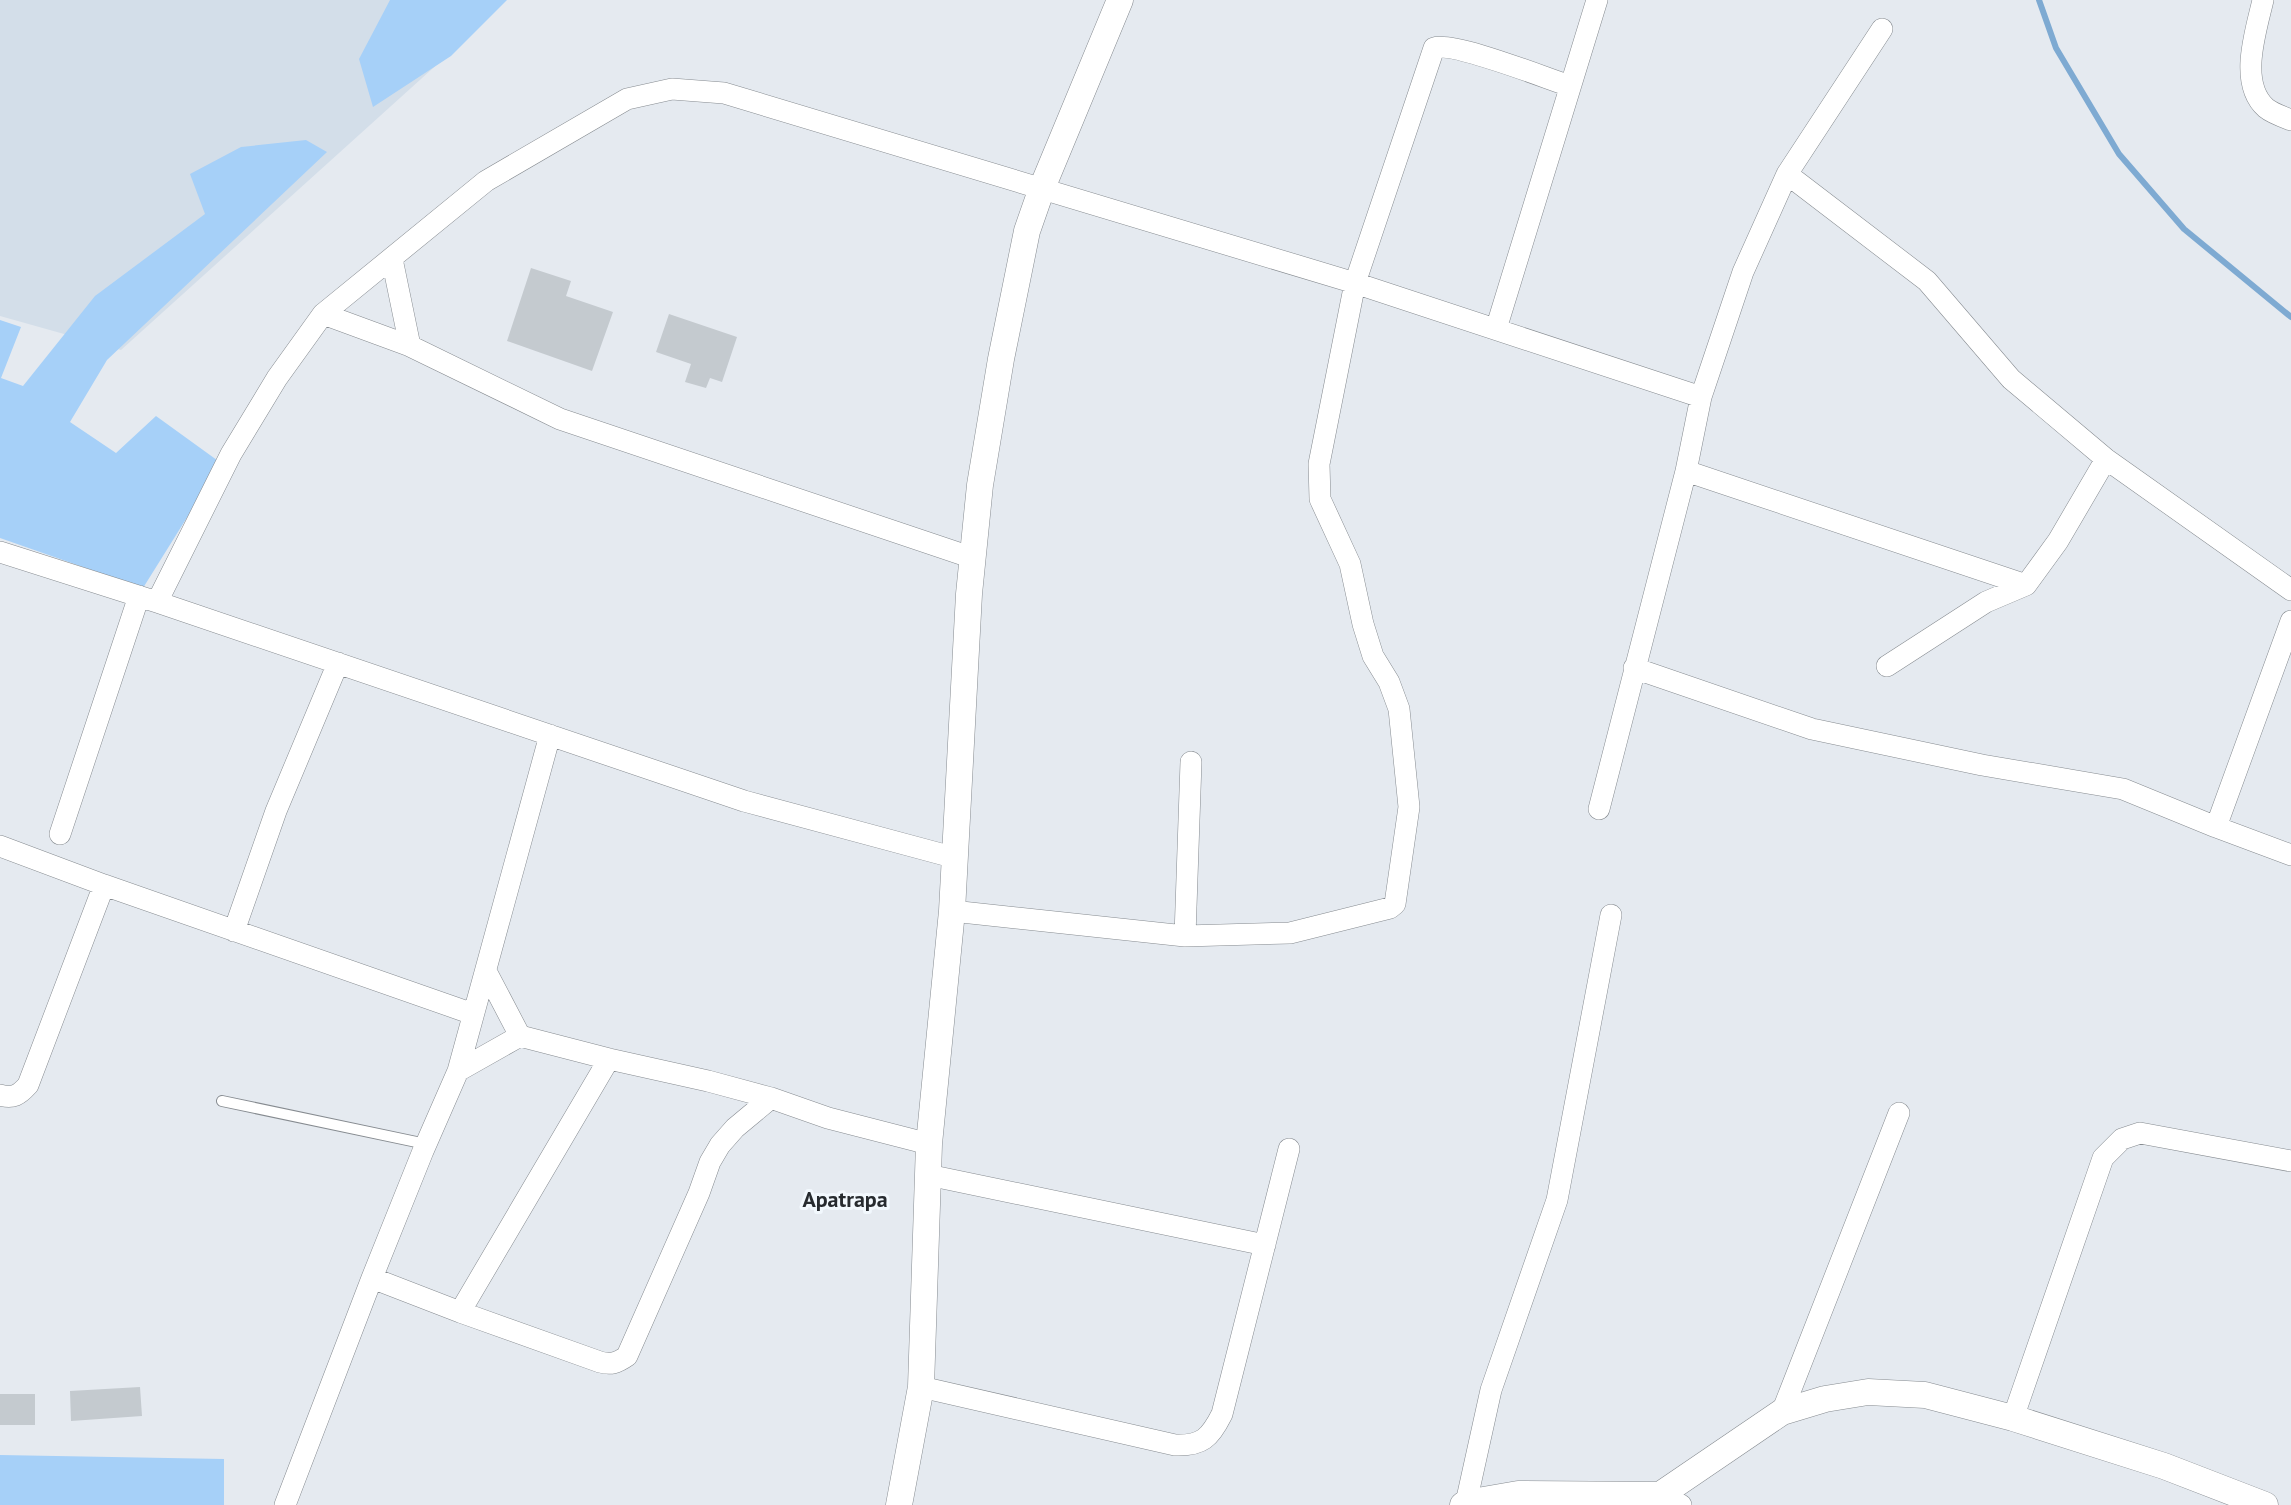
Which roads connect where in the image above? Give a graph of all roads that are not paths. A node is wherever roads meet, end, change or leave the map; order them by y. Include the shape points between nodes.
1 (1120, 0) edge
2 (1597, 0) edge
3 (2263, 0) edge
4 (1882, 30) dead end
5 (1570, 86) junction
6 (2291, 120) edge
7 (1787, 174) junction
8 (1042, 188) junction
9 (392, 259) junction
10 (1355, 283) junction
11 (323, 314) junction
12 (1496, 329) junction
13 (410, 346) junction
14 (1701, 397) junction
15 (2106, 459) junction
16 (1686, 471) junction
17 (0, 552) edge
18 (973, 558) junction
19 (2026, 585) junction
20 (2291, 590) edge
21 (148, 599) junction
22 (2291, 621) edge
23 (338, 663) junction
24 (1887, 666) dead end
25 (1634, 668) junction
26 (550, 735) junction
27 (1191, 762) dead end
28 (1599, 809) dead end
29 (2216, 827) junction
30 (60, 834) dead end
31 (0, 846) edge
32 (2291, 855) edge
33 (956, 858) junction
34 (104, 885) junction
35 (952, 910) junction
36 (1611, 915) dead end
37 (234, 930) junction
38 (1185, 936) junction
39 (486, 971) junction
40 (473, 1014) junction
41 (520, 1036) junction
42 (609, 1059) junction
43 (458, 1071) junction
44 (0, 1095) edge
45 (771, 1098) junction
46 (222, 1101) dead end
47 (1899, 1113) dead end
48 (426, 1144) junction
49 (929, 1144) junction
50 (1289, 1149) dead end
51 (2291, 1161) edge
52 (928, 1175) junction
53 (1265, 1245) junction
54 (372, 1278) junction
55 (460, 1312) junction
56 (921, 1387) junction
57 (1782, 1413) junction
58 (2013, 1418) junction
59 (1670, 1500) edge
60 (1465, 1504) edge
61 (285, 1505) edge
62 (899, 1505) edge
63 (2265, 1505) edge

1 - 8 street
2 - 5 street
3 - 6 street via 2250,58 2254,90 2266,108
4 - 7 street
5 - 10 street via 1482,56 1441,46 1434,48
5 - 12 street
7 - 14 street via 1743,272
7 - 15 street via 1927,281 2011,379
8 - 9 street via 724,93 672,89 627,99 486,181
8 - 10 street
8 - 18 street via 1027,231 1001,359 980,484
9 - 11 street
9 - 13 street
10 - 12 street
10 - 38 street via 1319,464 1320,499 1350,564 1373,656 1399,709 1409,807 1397,898 1390,908 1290,933
11 - 13 street
11 - 21 street via 277,378
12 - 14 street
13 - 18 street via 560,419
14 - 16 street
15 - 19 street via 2058,541
15 - 20 street
16 - 19 street
16 - 25 street
17 - 21 street
18 - 33 street
19 - 24 street via 1986,602
21 - 23 street
21 - 30 street
22 - 29 street
23 - 26 street
23 - 37 street via 276,811
25 - 28 street
25 - 29 street via 1812,729 1982,765 2122,789
26 - 33 street via 744,801
26 - 39 street
27 - 38 street
29 - 32 street
31 - 34 street
33 - 35 street
34 - 37 street
34 - 44 street via 28,1085 10,1098
35 - 38 street
35 - 49 street
36 - 60 street via 1557,1200 1491,1390
37 - 40 street
39 - 40 street
39 - 41 street
40 - 43 street
41 - 42 street
41 - 43 street
42 - 45 street
42 - 55 street
43 - 48 street
45 - 49 street via 828,1118
45 - 55 street via 720,1144 627,1356 618,1362 600,1362
46 - 48 lane
47 - 57 street
48 - 54 street
49 - 52 street
50 - 53 street
51 - 58 street via 2140,1132 2122,1139 2103,1158
52 - 53 street
52 - 56 street
53 - 56 street via 1222,1414 1205,1440 1175,1445
54 - 55 street
54 - 61 street
56 - 62 street
57 - 58 street via 1825,1399 1868,1392 1925,1395
57 - 59 street
58 - 63 street via 2164,1466
59 - 60 street via 1518,1494

